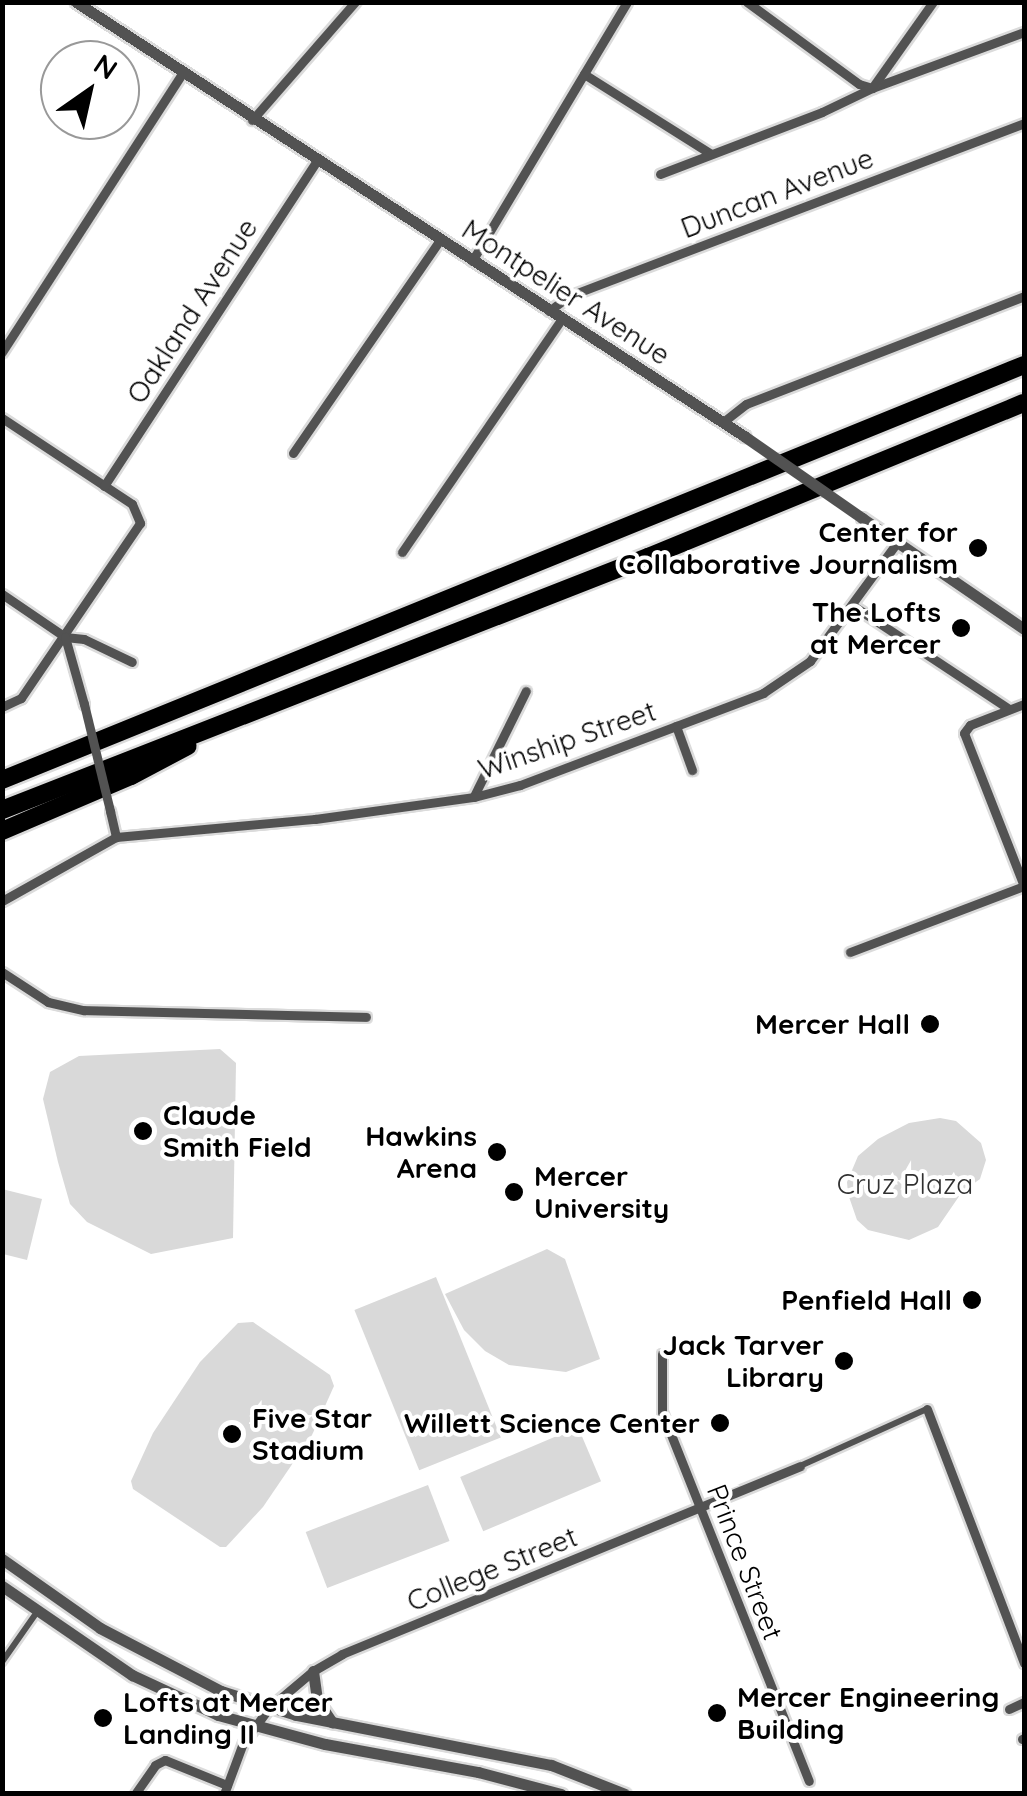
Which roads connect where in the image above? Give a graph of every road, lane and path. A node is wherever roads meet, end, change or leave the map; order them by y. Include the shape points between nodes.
1 (76, 2) edge
2 (355, 2) edge
3 (627, 2) edge
4 (747, 2) edge
5 (933, 2) edge
6 (1024, 32) edge
7 (182, 74) junction
8 (584, 74) junction
9 (872, 88) junction
10 (252, 120) junction
11 (1024, 123) edge
12 (710, 154) junction
13 (317, 161) junction
14 (660, 174) dead end
15 (440, 240) junction
16 (472, 261) junction
17 (1024, 296) edge
18 (550, 311) junction
19 (561, 320) junction
20 (2, 352) edge
21 (1024, 366) edge
22 (1024, 403) edge
23 (2, 418) edge
24 (723, 422) junction
25 (294, 452) dead end
26 (104, 486) junction
27 (898, 541) junction
28 (402, 552) dead end
29 (2, 594) edge
30 (852, 605) junction
31 (1024, 629) edge
32 (65, 637) junction
33 (132, 662) dead end
34 (526, 691) dead end
35 (1024, 704) edge
36 (2, 707) edge
37 (1009, 710) junction
38 (232, 719) junction
39 (676, 726) junction
40 (81, 749) junction
41 (2, 770) edge
42 (692, 770) dead end
43 (2, 780) edge
44 (474, 796) junction
45 (2, 810) edge
46 (2, 831) edge
47 (116, 837) junction
48 (1024, 886) edge
49 (2, 901) edge
50 (850, 952) dead end
51 (2, 972) edge
52 (366, 1017) dead end
53 (662, 1354) dead end
54 (927, 1409) joint
55 (800, 1466) joint
56 (701, 1508) junction
57 (2, 1559) edge
58 (2, 1586) edge
59 (38, 1611) junction
60 (2, 1662) edge
61 (1024, 1663) edge
62 (312, 1671) junction
63 (1024, 1702) edge
64 (270, 1708) junction
65 (1010, 1709) dead end
66 (332, 1722) junction
67 (254, 1726) junction
68 (809, 1781) dead end
69 (226, 1789) edge
70 (135, 1794) edge
71 (560, 1794) edge
72 (626, 1794) edge

1 - 7 street, Montpelier Avenue
2 - 10 street
3 - 8 street
4 - 9 street
5 - 9 street
6 - 9 street
7 - 10 street, Montpelier Avenue
7 - 20 street
8 - 12 street
8 - 16 street
9 - 12 street
10 - 13 street, Montpelier Avenue
11 - 18 street, Duncan Avenue via 569,296
12 - 14 street
13 - 15 street, Montpelier Avenue
13 - 26 street, Oakland Avenue
15 - 16 street, Montpelier Avenue
15 - 25 street
16 - 18 street, Montpelier Avenue
17 - 24 street via 746,404
18 - 19 street, Montpelier Avenue
19 - 24 street, Montpelier Avenue
19 - 28 street
21 - 40 highway
22 - 38 highway
23 - 26 street
24 - 27 street, Montpelier Avenue, bridge
26 - 32 street via 138,510 138,530
27 - 30 street, Winship Street
27 - 31 street, Montpelier Avenue
29 - 32 street
30 - 37 street
30 - 39 street, Winship Street via 810,661 764,693
32 - 33 street
32 - 36 street via 21,698
32 - 47 street, bridge
34 - 44 street
35 - 37 street
37 - 48 street via 964,732
38 - 45 highway
38 - 46 highway via 131,776
39 - 42 street
39 - 44 street, Winship Street
40 - 41 highway
40 - 43 highway
44 - 47 street, Winship Street
47 - 49 street
48 - 50 street
51 - 52 street via 48,1002 84,1010
53 - 56 street, Prince Street via 662,1412
54 - 55 street, College Street
54 - 61 street
55 - 56 street, College Street
56 - 62 street, College Street
56 - 68 street, Prince Street
57 - 64 street via 139,1651
58 - 59 street
59 - 60 street
59 - 67 street via 132,1675
62 - 64 street, College Street
62 - 66 street via 316,1700
63 - 65 street
64 - 66 street
64 - 67 street, College Street
66 - 72 street via 524,1758
67 - 69 street, College Street
67 - 71 street
69 - 70 street, College Street via 165,1760

